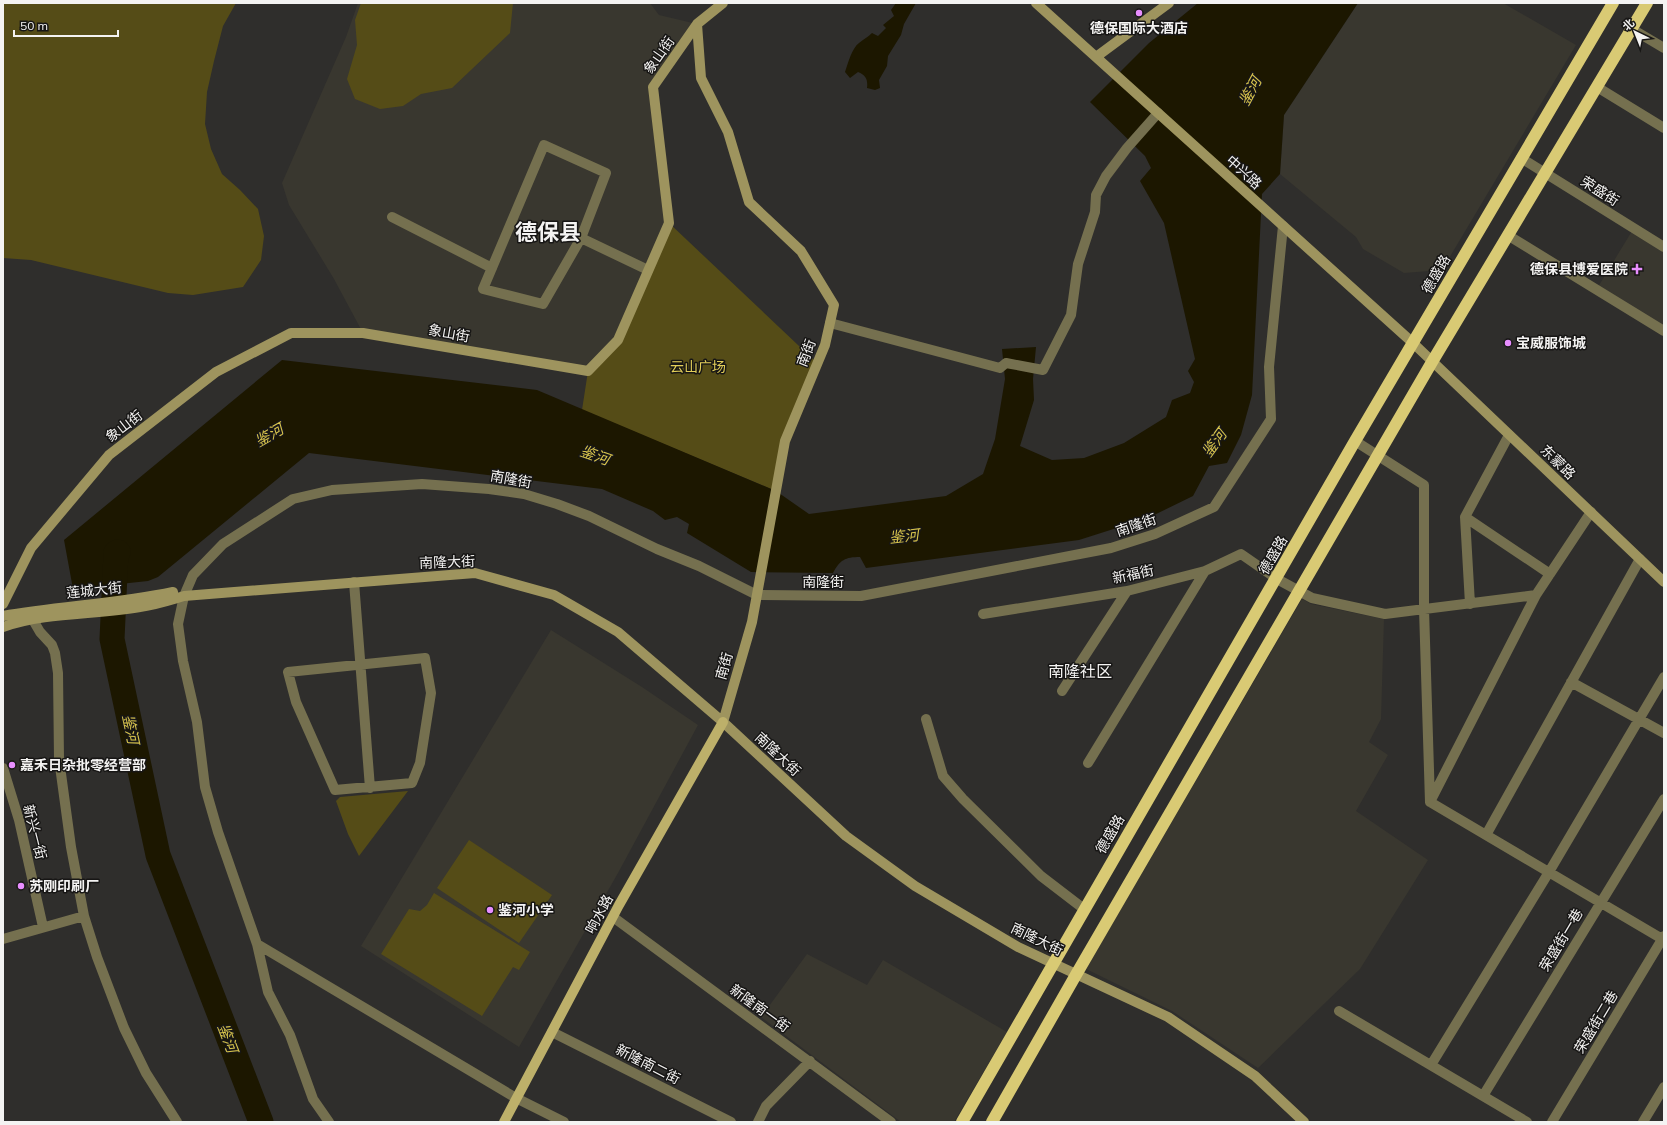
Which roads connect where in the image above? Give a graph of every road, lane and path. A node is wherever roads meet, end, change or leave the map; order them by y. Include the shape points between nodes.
1 (723, 3) edge
2 (1036, 3) edge
3 (1169, 3) edge
4 (1612, 3) edge
5 (1647, 3) edge
6 (697, 24) junction
7 (1632, 29) junction
8 (1664, 48) edge
9 (1096, 57) junction
10 (1597, 87) junction
11 (1158, 113) junction
12 (1664, 128) edge
13 (1521, 158) junction
14 (1546, 174) junction
15 (392, 217) dead end
16 (1283, 226) junction
17 (1509, 236) junction
18 (581, 238) junction
19 (1664, 247) edge
20 (492, 268) junction
21 (648, 270) junction
22 (830, 324) junction
23 (1664, 331) edge
24 (1413, 343) junction
25 (1432, 362) junction
26 (1509, 435) junction
27 (1355, 441) junction
28 (1378, 456) junction
29 (1591, 512) junction
30 (1465, 517) junction
31 (1640, 559) junction
32 (1205, 571) junction
33 (1550, 574) junction
34 (1277, 579) junction
35 (354, 582) junction
36 (1664, 582) edge
37 (1127, 591) junction
38 (1299, 592) junction
39 (186, 593) junction
40 (756, 595) junction
41 (1536, 595) junction
42 (3, 604) edge
43 (1470, 604) junction
44 (1424, 610) junction
45 (52, 613) junction
46 (983, 614) dead end
47 (3, 616) edge
48 (33, 620) junction
49 (3, 627) edge
50 (361, 664) junction
51 (1664, 678) edge
52 (1571, 682) junction
53 (1062, 690) dead end
54 (926, 719) dead end
55 (1639, 719) junction
56 (723, 722) junction
57 (1664, 732) edge
58 (1088, 763) dead end
59 (3, 768) edge
60 (370, 788) junction
61 (1664, 799) edge
62 (1430, 802) junction
63 (1486, 835) junction
64 (1549, 872) junction
65 (1601, 903) junction
66 (1084, 909) junction
67 (84, 916) junction
68 (613, 917) junction
69 (43, 927) junction
70 (1663, 938) edge
71 (3, 939) edge
72 (257, 944) junction
73 (1053, 962) junction
74 (1076, 974) junction
75 (1339, 1012) dead end
76 (552, 1032) junction
77 (810, 1062) junction
78 (1431, 1066) junction
79 (1664, 1087) edge
80 (1483, 1096) junction
81 (516, 1098) junction
82 (177, 1122) edge
83 (329, 1122) edge
84 (504, 1122) edge
85 (564, 1122) edge
86 (731, 1122) edge
87 (758, 1122) edge
88 (891, 1122) edge
89 (962, 1122) edge
90 (992, 1122) edge
91 (1304, 1122) edge
92 (1527, 1122) edge
93 (1552, 1122) edge
94 (1643, 1122) edge

1 - 6 main road, 象山街
2 - 9 main road, 中兴路
3 - 9 main road
4 - 13 highway, 德盛路
5 - 7 highway
6 - 21 main road, 象山街 via 653,87 669,223
6 - 22 main road, 南街 via 701,78 728,132 749,202 801,251 834,305
7 - 8 street
7 - 10 highway
9 - 11 main road, 中兴路
10 - 12 street
10 - 14 highway
11 - 16 main road, 中兴路
11 - 22 street via 1127,148 1106,176 1096,195 1095,212 1078,264 1071,315 1043,370 1006,363 1000,368
13 - 14 street, 荣盛街
13 - 24 highway, 德盛路
14 - 17 highway
14 - 19 street, 荣盛街
15 - 20 street
16 - 24 main road, 中兴路
16 - 40 street, 南隆街 via 1269,367 1271,419 1214,507 1155,534 1111,548 999,571 861,596
17 - 23 street
17 - 25 highway
18 - 20 street via 543,304 483,289
18 - 20 street via 606,174 544,145
18 - 21 street
21 - 42 main road, 象山街 via 618,340 588,371 363,333 291,333 216,372 109,455 31,548
22 - 40 main road, 南街 via 825,345 785,441
24 - 25 main road, 中兴路
24 - 27 highway, 德盛路
25 - 26 main road, 东蒙路
25 - 28 highway
26 - 29 main road, 东蒙路
26 - 30 street
27 - 28 street
27 - 34 highway, 德盛路
28 - 38 highway
28 - 44 street via 1424,485
29 - 31 main road, 东蒙路
29 - 33 street
30 - 33 street
30 - 43 street
31 - 36 main road, 东蒙路
31 - 52 street
32 - 34 street, 新福街 via 1241,554
32 - 37 street, 新福街
32 - 58 street
33 - 41 street
34 - 38 street
34 - 66 highway, 德盛路
35 - 39 main road, 南隆大街
35 - 50 street
35 - 56 main road, 南隆大街 via 475,573 554,595 618,632
37 - 46 street, 新福街
37 - 53 street
38 - 44 street via 1312,598 1385,614
38 - 74 highway
39 - 40 street, 南隆街 via 193,575 223,544 293,499 332,490 422,484 489,488 524,494 556,504 589,516 699,566
39 - 45 main road, 莲城大街 via 140,603
39 - 72 street, 南隆街 via 178,624 183,661 198,722 205,787
40 - 56 main road, 南街 via 752,622
41 - 43 street
41 - 62 street
43 - 44 street
44 - 62 street
45 - 47 main road, 莲城大街
45 - 48 main road, 莲城大街
48 - 49 main road, 莲城大街
48 - 67 street via 52,645 58,673 59,759
50 - 60 street
50 - 60 street via 425,658 430,693 420,763 412,783
50 - 60 street via 288,672 296,702 335,790
51 - 55 street
52 - 55 street
52 - 63 street
54 - 66 street via 943,776 1040,876
55 - 57 street
55 - 64 street
56 - 68 main road, 响水路
56 - 73 main road, 南隆大街 via 846,836 915,886 1018,947
59 - 69 street, 新兴一街 via 19,820
61 - 65 street, 荣盛街一巷
62 - 63 street
63 - 64 street
64 - 65 street
64 - 78 street
65 - 70 street
65 - 80 street, 荣盛街一巷
66 - 73 highway, 德盛路
67 - 69 street
67 - 82 street via 124,1028 146,1073
68 - 76 main road, 响水路
68 - 77 street, 新隆南一街
69 - 71 street
70 - 93 street, 荣盛街二巷
72 - 81 street
72 - 83 street, 南隆街 via 268,992 290,1035 313,1099
73 - 74 main road, 南隆大街
73 - 89 highway, 德盛路
74 - 90 highway
74 - 91 main road, 南隆大街 via 1168,1017 1255,1076
75 - 78 street
76 - 81 main road, 响水路
76 - 86 street, 新隆南二街
77 - 87 street via 766,1106
77 - 88 street, 新隆南一街
78 - 80 street
79 - 94 street
80 - 92 street
81 - 84 main road, 响水路
81 - 85 street

